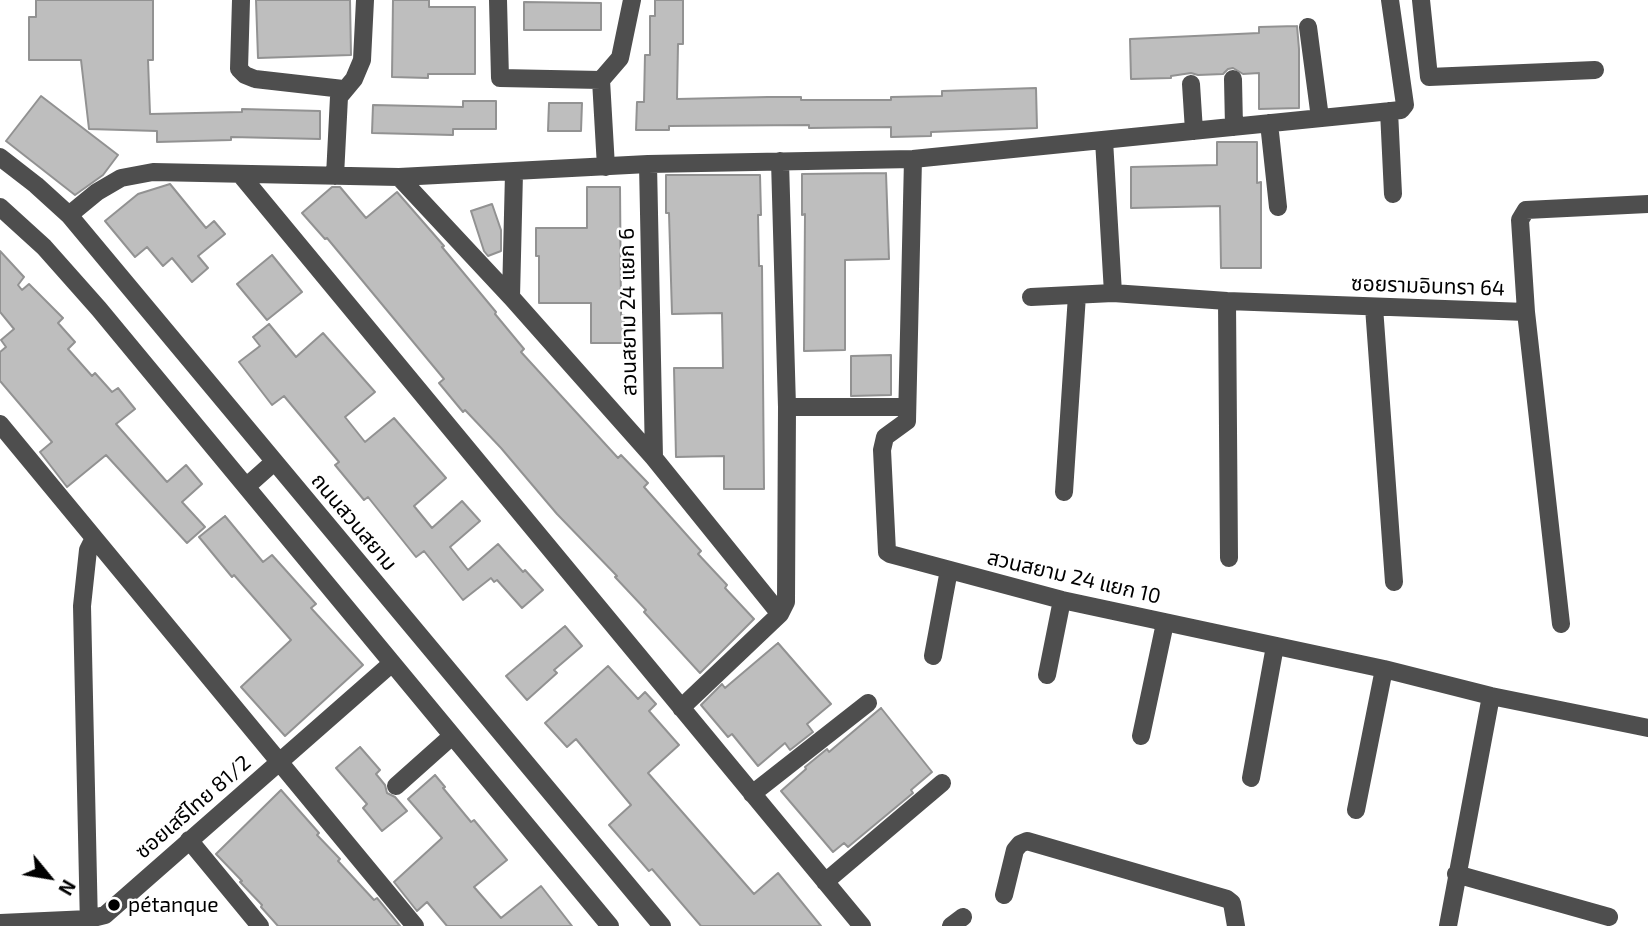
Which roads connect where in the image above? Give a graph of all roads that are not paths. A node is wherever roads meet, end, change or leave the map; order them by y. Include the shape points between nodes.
1 (242, 0) edge
2 (365, 0) edge
3 (498, 0) edge
4 (632, 0) edge
5 (1390, 0) edge
6 (1421, 0) edge
7 (1308, 27) dead end
8 (1595, 70) dead end
9 (1233, 79) dead end
10 (601, 80) junction
11 (1191, 84) dead end
12 (343, 89) junction
13 (1389, 111) junction
14 (1320, 118) junction
15 (1269, 123) junction
16 (1234, 127) junction
17 (1194, 131) junction
18 (1104, 140) junction
19 (0, 157) edge
20 (913, 159) junction
21 (780, 161) junction
22 (648, 164) junction
23 (606, 167) junction
24 (514, 173) junction
25 (240, 174) junction
26 (335, 176) junction
27 (398, 177) junction
28 (1393, 194) dead end
29 (1648, 204) edge
30 (0, 206) edge
31 (1278, 207) dead end
32 (69, 215) junction
33 (1113, 293) junction
34 (1077, 295) junction
35 (511, 297) junction
36 (1031, 298) dead end
37 (1227, 301) junction
38 (1374, 307) junction
39 (1526, 312) junction
40 (787, 407) junction
41 (908, 407) junction
42 (0, 424) edge
43 (654, 458) junction
44 (274, 462) junction
45 (247, 486) junction
46 (1064, 492) dead end
47 (94, 538) junction
48 (1229, 558) dead end
49 (949, 570) junction
50 (1394, 582) dead end
51 (1062, 600) junction
52 (780, 614) junction
53 (1166, 622) junction
54 (1561, 624) dead end
55 (1275, 646) junction
56 (933, 656) dead end
57 (391, 664) junction
58 (1384, 669) junction
59 (1047, 675) dead end
60 (1491, 696) junction
61 (868, 703) dead end
62 (681, 708) junction
63 (1648, 728) edge
64 (1141, 736) dead end
65 (451, 737) junction
66 (279, 762) junction
67 (1251, 778) dead end
68 (942, 783) dead end
69 (396, 786) dead end
70 (752, 794) junction
71 (1356, 810) dead end
72 (189, 840) junction
73 (1456, 874) junction
74 (825, 882) junction
75 (1004, 895) dead end
76 (1609, 916) dead end
77 (99, 922) edge
78 (0, 923) edge
79 (260, 926) edge
80 (415, 926) edge
81 (610, 926) edge
82 (662, 926) edge
83 (862, 926) edge
84 (1236, 926) edge
85 (1448, 926) edge

1 - 12 street via 239,69 245,75
2 - 12 street via 362,60 354,79
3 - 10 street via 499,78
4 - 10 street via 620,58
5 - 13 street via 1405,105
6 - 8 street via 1429,77
7 - 14 street
9 - 16 street
10 - 23 street
11 - 17 street
12 - 26 street
13 - 14 street
13 - 28 street
14 - 15 street
15 - 16 street
15 - 31 street
16 - 17 street
17 - 18 street
18 - 20 street
18 - 33 street
19 - 32 street, ถนนสวนสยาม
20 - 21 street
20 - 41 street
21 - 22 street
21 - 40 street
22 - 23 street
22 - 43 street, สวนสยาม 24 แยก 6
23 - 24 street
24 - 27 street
24 - 35 street
25 - 26 street
25 - 32 street via 138,173 97,192
25 - 62 street
26 - 27 street
27 - 35 street
29 - 39 street, ซอยรามอินทรา 64 via 1522,213
30 - 45 street via 44,247
32 - 44 street, ถนนสวนสยาม
33 - 34 street, ซอยรามอินทรา 64
33 - 37 street, ซอยรามอินทรา 64
34 - 36 street, ซอยรามอินทรา 64
34 - 46 street
35 - 43 street
37 - 38 street, ซอยรามอินทรา 64
37 - 48 street
38 - 39 street, ซอยรามอินทรา 64
38 - 50 street
39 - 54 street
40 - 41 street
40 - 52 street via 786,602
41 - 49 street, สวนสยาม 24 แยก 10 via 906,422 886,437 882,450 887,552
42 - 47 street
43 - 52 street
44 - 45 street
44 - 82 street, ถนนสวนสยาม
45 - 57 street
47 - 66 street
47 - 77 street via 88,550 82,606
49 - 51 street, สวนสยาม 24 แยก 10
49 - 56 street
51 - 53 street, สวนสยาม 24 แยก 10
51 - 59 street
52 - 62 street
53 - 55 street, สวนสยาม 24 แยก 10
53 - 64 street
55 - 58 street, สวนสยาม 24 แยก 10
55 - 67 street
57 - 65 street
57 - 66 street, ซอยเสรีไทย 81/2
58 - 60 street, สวนสยาม 24 แยก 10
58 - 71 street
60 - 63 street, สวนสยาม 24 แยก 10
60 - 73 street
61 - 70 street
62 - 70 street
65 - 69 street
65 - 81 street
66 - 72 street, ซอยเสรีไทย 81/2
66 - 80 street
68 - 74 street
70 - 74 street
72 - 77 street, ซอยเสรีไทย 81/2
72 - 79 street
73 - 76 street
73 - 85 street
74 - 83 street
75 - 84 street via 1015,850 1027,841 1227,899
77 - 78 street

